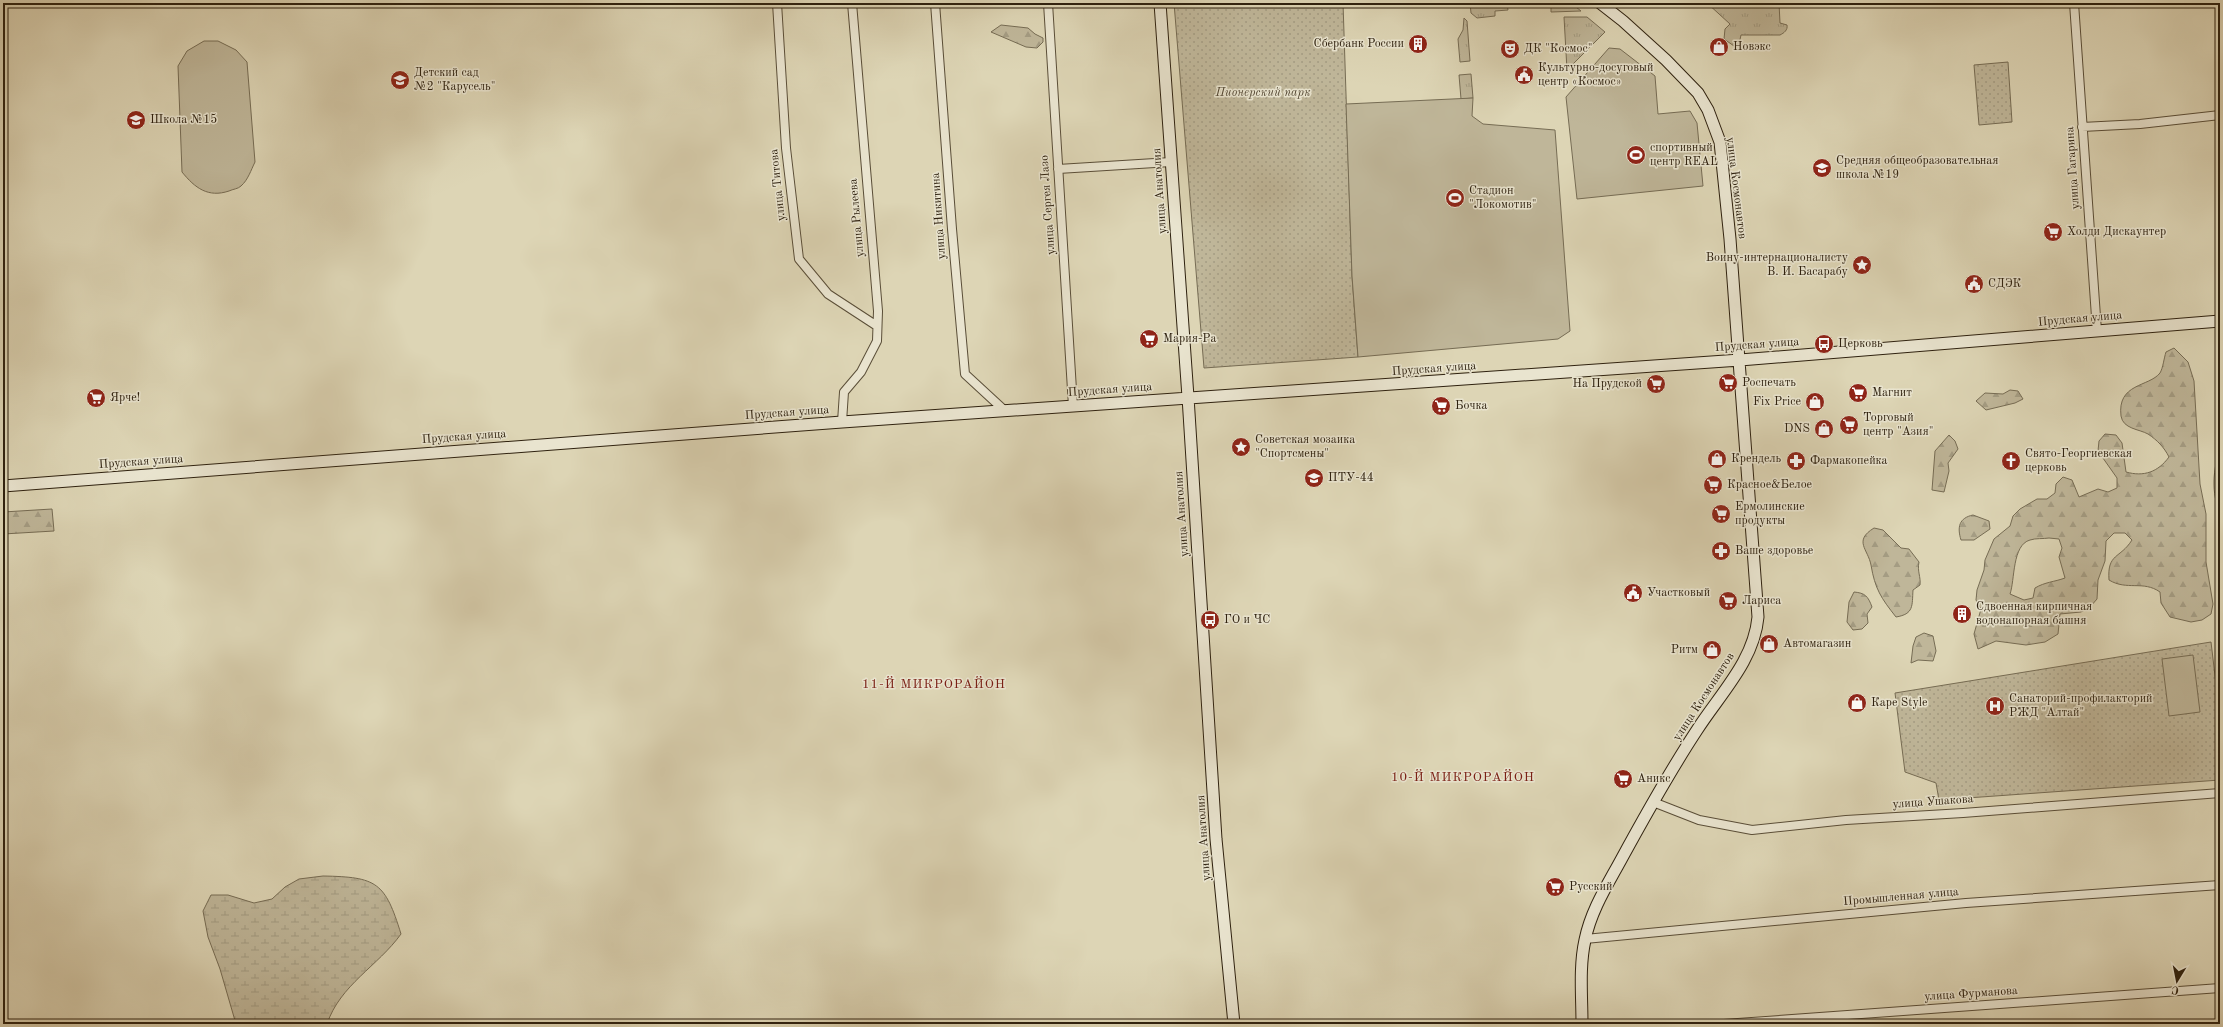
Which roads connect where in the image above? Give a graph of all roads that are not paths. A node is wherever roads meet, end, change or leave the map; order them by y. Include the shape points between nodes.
1 (776, 3) edge
2 (852, 3) edge
3 (935, 3) edge
4 (1048, 3) edge
5 (1160, 3) edge
6 (1600, 3) edge
7 (2074, 3) edge
8 (2220, 114) edge
9 (2082, 127) junction
10 (1171, 162) junction
11 (1058, 169) junction
12 (2220, 321) edge
13 (877, 326) junction
14 (2097, 331) junction
15 (1740, 360) junction
16 (1188, 397) junction
17 (1073, 406) junction
18 (1004, 410) junction
19 (842, 422) junction
20 (3, 486) edge
21 (2220, 793) edge
22 (1653, 802) junction
23 (2220, 885) edge
24 (1585, 939) junction
25 (2220, 988) edge
26 (1234, 1024) edge
27 (1582, 1024) edge
28 (1724, 1024) edge

1 - 13 street, улица Титова via 786,148 799,259 828,294
2 - 13 street, улица Рылеева
3 - 18 street, улица Никитина via 965,374
4 - 11 street, улица Сергея Лазо
5 - 10 street, улица Анатолия
6 - 15 street, улица Космонавтов via 1679,73 1708,110 1720,142
7 - 9 street, улица Гагарина
8 - 9 street via 2140,124
9 - 14 street, улица Гагарина
10 - 11 street
10 - 16 street, улица Анатолия
11 - 17 street, улица Сергея Лазо
12 - 14 street, Прудская улица
13 - 19 street, улица Рылеева via 877,341 861,372 844,392
14 - 15 street, Прудская улица
15 - 16 street, Прудская улица
15 - 22 street, улица Космонавтов via 1758,617 1755,636 1738,672 1698,729
16 - 17 street, Прудская улица
16 - 26 street, улица Анатолия via 1216,839
17 - 18 street, Прудская улица
18 - 19 street, Прудская улица
19 - 20 street, Прудская улица
21 - 22 street, улица Ушакова via 1846,820 1752,830 1699,820
22 - 24 street, улица Космонавтов via 1598,901
23 - 24 street, Промышленная улица via 1966,904
24 - 27 street, улица Космонавтов via 1581,972
25 - 28 street, улица Фурманова

